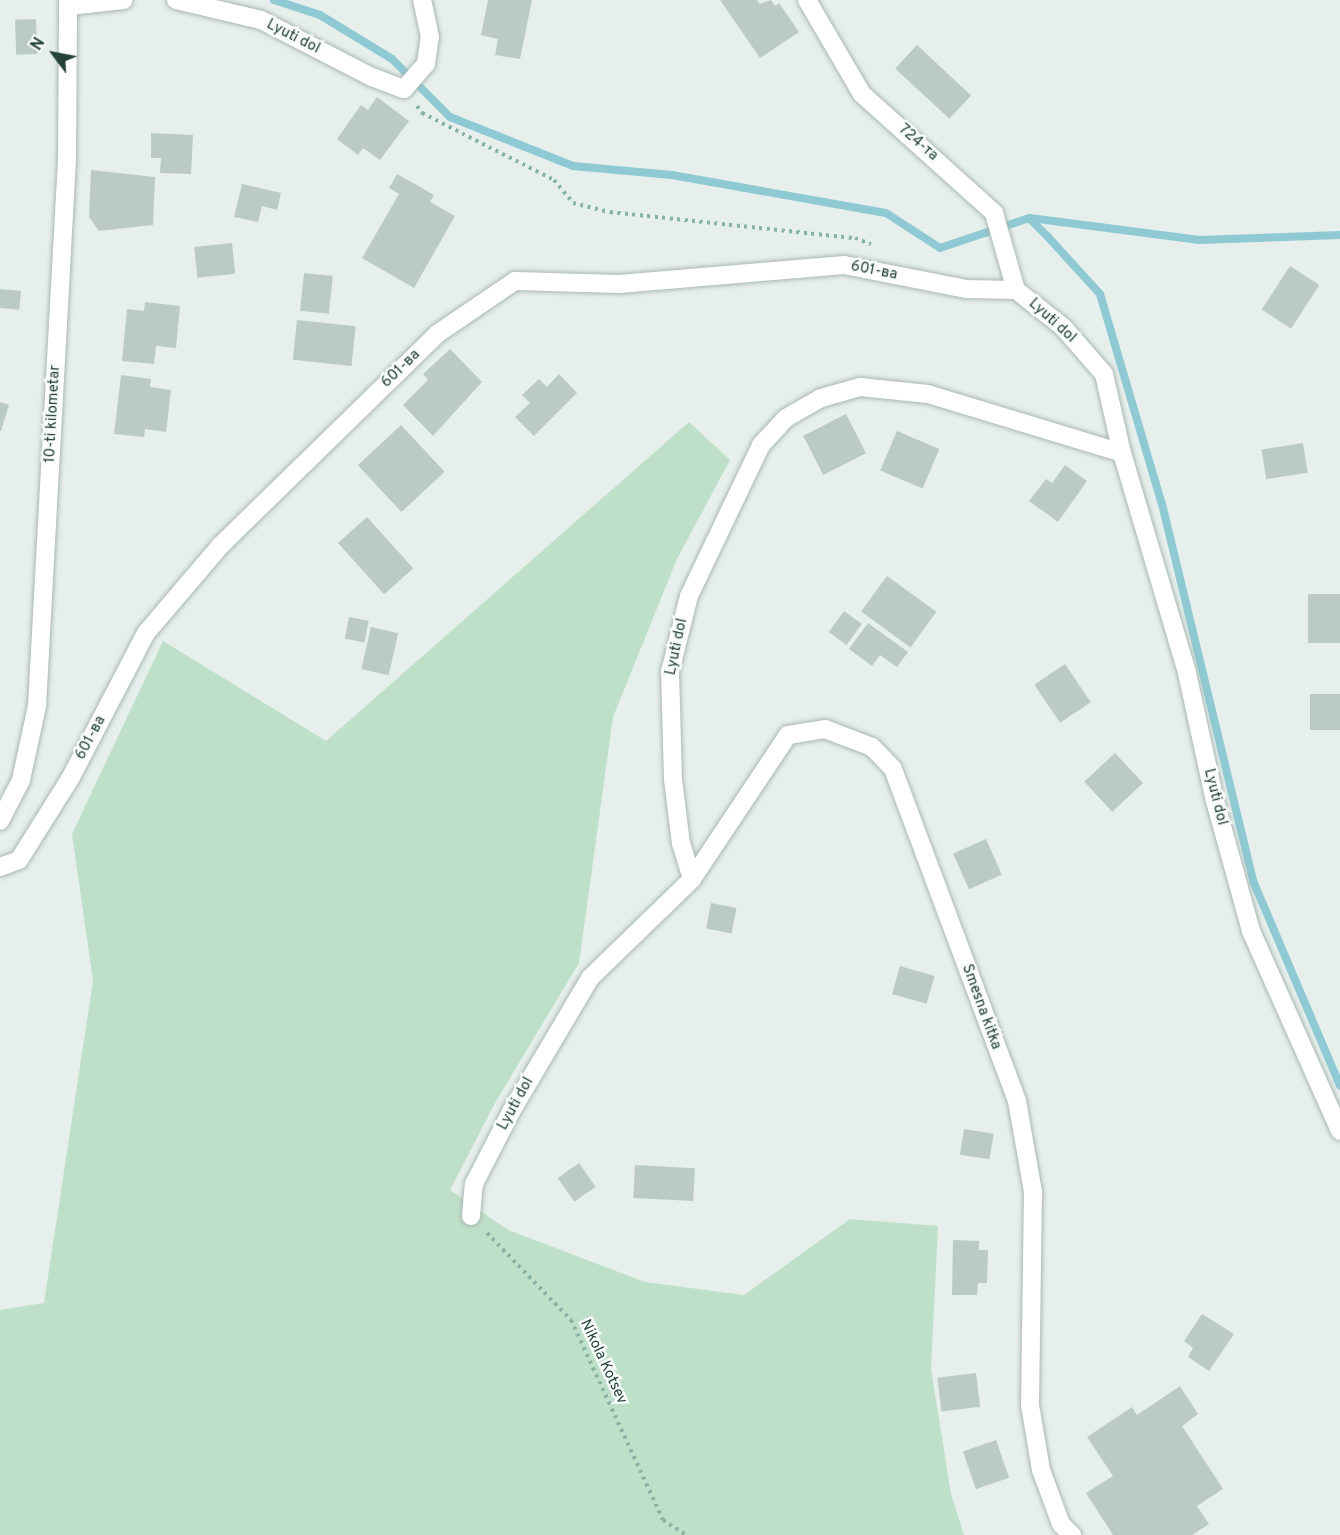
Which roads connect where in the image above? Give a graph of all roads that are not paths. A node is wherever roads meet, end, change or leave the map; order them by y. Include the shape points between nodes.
1 (124, 0) edge
2 (176, 0) edge
3 (422, 0) edge
4 (807, 0) edge
5 (68, 3) edge
6 (1016, 290) junction
7 (1122, 453) junction
8 (0, 821) edge
9 (0, 867) edge
10 (692, 879) junction
11 (1340, 1131) edge
12 (471, 1216) road end
13 (1072, 1535) edge

1 - 5 street
2 - 3 street, Lyuti dol via 261,20 372,77 404,89 426,64 430,37
4 - 6 street, 724-та via 862,94 994,213
5 - 8 street, 10-ti kilometar via 67,160 37,706 21,780
6 - 7 street, Lyuti dol via 1063,327 1104,374
6 - 9 street, 601-ва via 966,288 844,265 619,284 515,281 437,334 220,546 146,633 65,786 19,860
7 - 10 street, Lyuti dol via 928,394 860,387 821,398 786,417 761,445 689,596 669,672 673,779 681,844
7 - 11 street, Lyuti dol via 1187,674 1215,801 1251,931
10 - 12 street, Lyuti dol via 591,978 479,1173
10 - 13 street, Smesna kitka via 788,735 825,729 872,747 893,770 1017,1101 1033,1192 1030,1405 1041,1470 1061,1524

